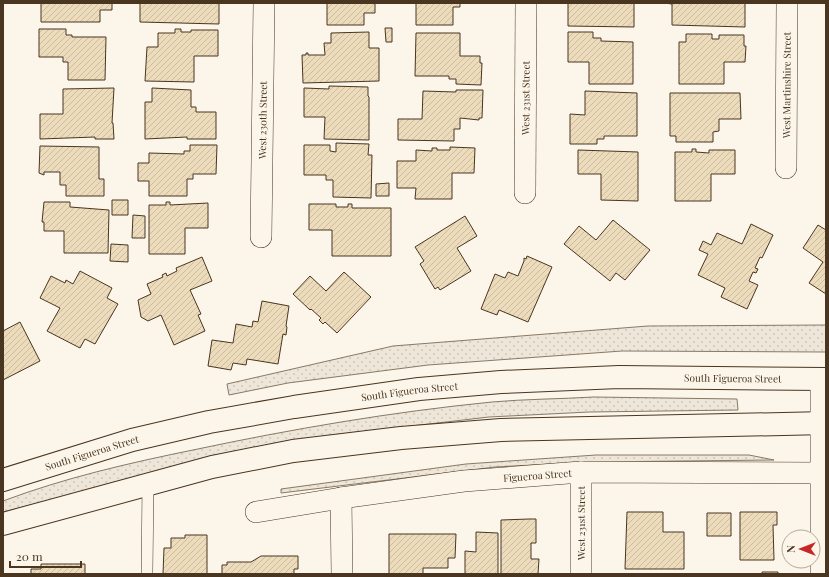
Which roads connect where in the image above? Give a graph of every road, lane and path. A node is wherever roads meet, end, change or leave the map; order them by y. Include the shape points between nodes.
1 (264, 3) edge
2 (526, 3) edge
3 (787, 3) edge
4 (786, 168) dead end
5 (525, 192) dead end
6 (261, 237) dead end
7 (823, 380) edge
8 (823, 422) edge
9 (581, 472) junction
10 (823, 473) edge
11 (3, 480) edge
12 (148, 483) junction
13 (341, 498) junction
14 (256, 512) dead end
15 (3, 524) edge
16 (147, 574) edge
17 (342, 574) edge
18 (581, 574) edge
19 (821, 574) edge

1 - 6 street, West 230th Street
2 - 5 street, West 231st Street
3 - 4 street, West Martinshire Street
7 - 8 street
7 - 11 main road, South Figueroa Street via 619,377 500,382 419,389 209,422 132,440
8 - 10 street
8 - 12 main road via 508,430 401,438 293,451
9 - 10 street, Figueroa Street
9 - 13 street, Figueroa Street via 464,481
9 - 18 street, West 231st Street
10 - 19 street
12 - 15 main road
12 - 16 lane
13 - 14 street, Figueroa Street
13 - 17 street

